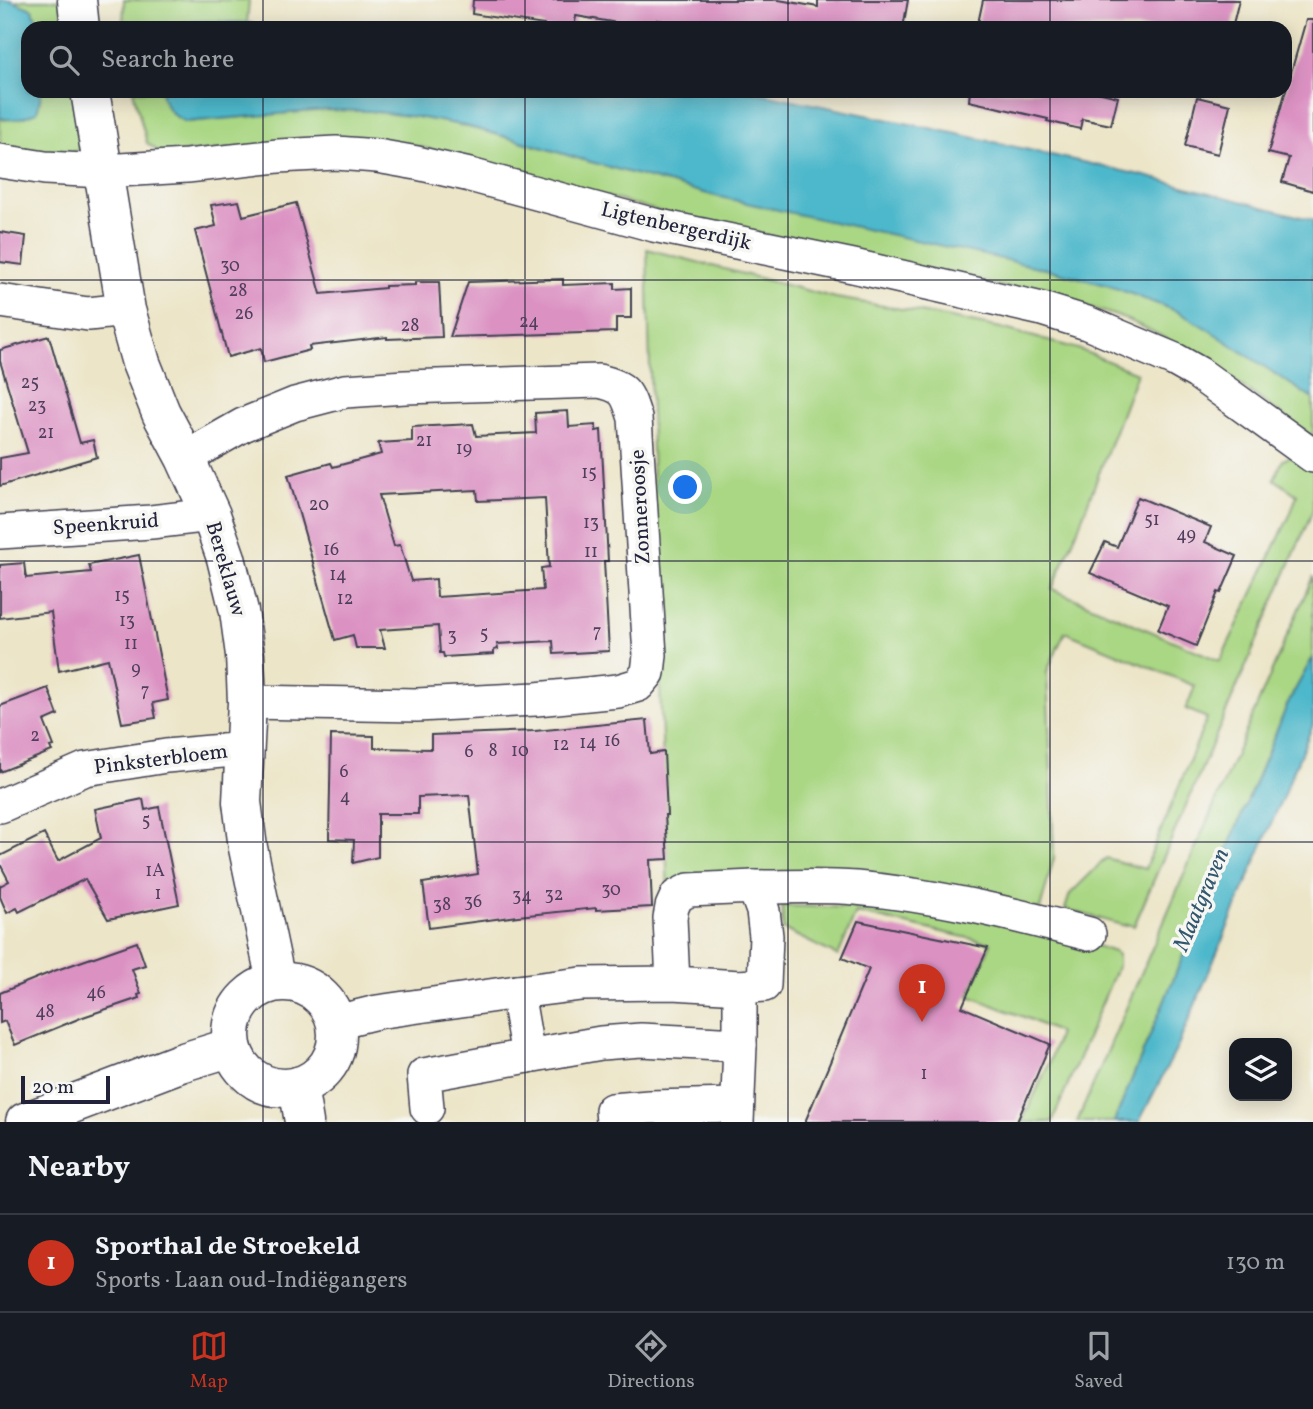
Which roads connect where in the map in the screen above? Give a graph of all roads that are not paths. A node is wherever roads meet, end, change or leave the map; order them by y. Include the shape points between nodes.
1 (77, 0) edge
2 (79, 21) edge
3 (91, 98) edge
4 (0, 161) edge
5 (103, 171) junction
6 (0, 301) edge
7 (126, 310) junction
8 (1313, 456) edge
9 (185, 458) junction
10 (211, 515) junction
11 (0, 532) edge
12 (247, 702) junction
13 (245, 749) junction
14 (0, 806) edge
15 (754, 887) junction
16 (1089, 934) dead end
17 (276, 982) junction
18 (673, 983) junction
19 (740, 987) junction
20 (517, 992) junction
21 (336, 1022) junction
22 (740, 1045) junction
23 (232, 1047) junction
24 (528, 1056) junction
25 (301, 1104) edge
26 (427, 1108) dead end
27 (737, 1114) edge
28 (24, 1122) edge
29 (613, 1122) edge

1 - 2 street
3 - 5 street, Bereklauw
4 - 5 street, Ligtenbergerdijk
5 - 7 street, Bereklauw
5 - 8 street, Ligtenbergerdijk via 290,155 377,156 470,175 654,225 1042,309 1175,360
6 - 7 street via 88,314
7 - 9 street, Bereklauw via 141,363
9 - 10 street, Bereklauw
9 - 12 street, Zonneroosje via 253,421 345,391 599,381 616,385 628,398 635,418 650,655 648,673 638,685 618,691 416,705
10 - 11 street, Speenkruid
10 - 12 street, Bereklauw via 239,611
12 - 13 street, Bereklauw
13 - 14 street, Pinksterbloem via 85,769
13 - 17 street, Bereklauw via 242,802 248,848
15 - 16 street via 854,887 937,898
15 - 18 street via 689,890 677,896 670,918
15 - 19 street via 766,936 764,985
17 - 21 street via 307,987 330,1008
17 - 23 street via 260,987 235,1012
18 - 19 street
18 - 20 street via 581,984
19 - 22 street
20 - 21 street
20 - 24 street
21 - 25 street via 334,1055
22 - 24 street via 641,1040
22 - 27 street
23 - 25 street via 249,1075 281,1088
23 - 28 street
24 - 26 street via 425,1075
27 - 29 street via 649,1107 611,1110

